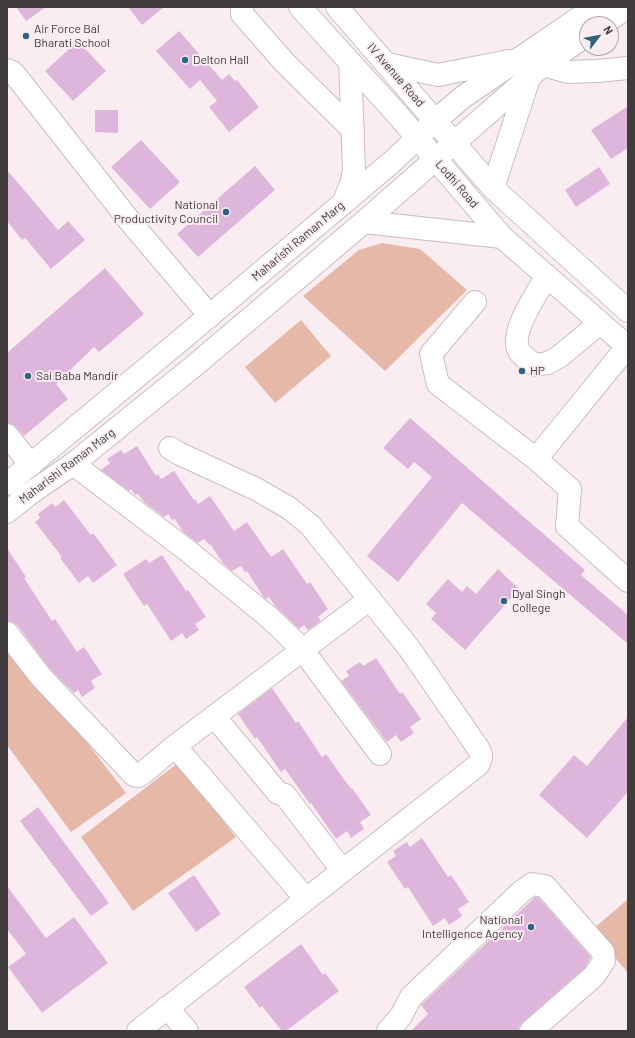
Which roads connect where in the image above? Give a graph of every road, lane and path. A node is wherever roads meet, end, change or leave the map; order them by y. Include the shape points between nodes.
1 (242, 7) edge
2 (300, 7) edge
3 (337, 7) edge
4 (628, 8) edge
5 (592, 13) edge
6 (579, 41) edge
7 (517, 59) junction
8 (350, 62) junction
9 (387, 64) junction
10 (628, 68) edge
11 (7, 70) edge
12 (536, 71) junction
13 (436, 120) junction
14 (353, 130) junction
15 (417, 137) junction
16 (455, 142) junction
17 (435, 160) junction
18 (494, 188) junction
19 (344, 202) junction
20 (364, 222) junction
21 (502, 237) junction
22 (547, 276) junction
23 (475, 302) dead end
24 (628, 311) edge
25 (210, 316) junction
26 (600, 323) junction
27 (628, 347) edge
28 (7, 435) edge
29 (170, 448) dead end
30 (536, 459) junction
31 (73, 464) junction
32 (31, 465) junction
33 (7, 484) edge
34 (7, 512) edge
35 (628, 581) edge
36 (370, 599) junction
37 (7, 633) edge
38 (302, 649) junction
39 (214, 716) junction
40 (175, 746) junction
41 (380, 754) dead end
42 (342, 870) junction
43 (306, 899) junction
44 (168, 1007) junction
45 (138, 1031) edge
46 (187, 1031) edge
47 (388, 1031) edge
48 (531, 1031) edge

1 - 14 main road via 242,14 285,62
2 - 8 main road, Lodhi Road
3 - 9 main road, IV Avenue Road
4 - 5 main road, Maharishi Raman Marg
5 - 7 main road, Maharishi Raman Marg
6 - 12 main road, Maharishi Raman Marg
7 - 9 main road via 438,75
7 - 13 main road, Maharishi Raman Marg via 463,97
8 - 14 main road
8 - 15 main road, Lodhi Road
9 - 13 main road, IV Avenue Road
10 - 12 main road via 568,72
11 - 25 main road via 16,76 132,224
12 - 16 main road, Maharishi Raman Marg
12 - 18 main road
13 - 15 main road, Maharishi Raman Marg
13 - 16 main road, IV Avenue Road
14 - 19 main road via 354,170
15 - 17 main road, Lodhi Road
15 - 19 main road, Maharishi Raman Marg
16 - 17 main road, Maharishi Raman Marg
16 - 18 main road, Lodhi Road
17 - 20 main road, Maharishi Raman Marg
17 - 21 main road, Lodhi Road
18 - 24 main road, Lodhi Road
19 - 25 main road, Maharishi Raman Marg
20 - 21 main road
20 - 31 main road, Maharishi Raman Marg via 194,366
21 - 22 main road, Lodhi Road
22 - 26 main road, Lodhi Road
22 - 26 main road via 519,326 516,343 519,352 535,366 548,363
23 - 30 main road via 431,354 438,384
25 - 32 main road, Maharishi Raman Marg
26 - 27 main road, Lodhi Road
27 - 30 main road
28 - 32 main road
29 - 36 main road via 256,489 295,512 310,525
30 - 35 main road via 570,489 567,526
31 - 34 main road, Maharishi Raman Marg
31 - 38 main road via 188,551 271,619
32 - 33 main road, Maharishi Raman Marg
36 - 38 main road
36 - 42 main road via 409,648 482,755 478,765
37 - 40 main road via 41,677 134,775 141,775
38 - 39 main road
38 - 41 main road
39 - 40 main road
39 - 42 main road via 278,793 285,795
40 - 43 main road
42 - 43 main road
43 - 44 main road
44 - 45 main road
44 - 46 main road
47 - 48 main road via 401,1016 411,997 532,884 545,886 603,952 604,961 594,976

